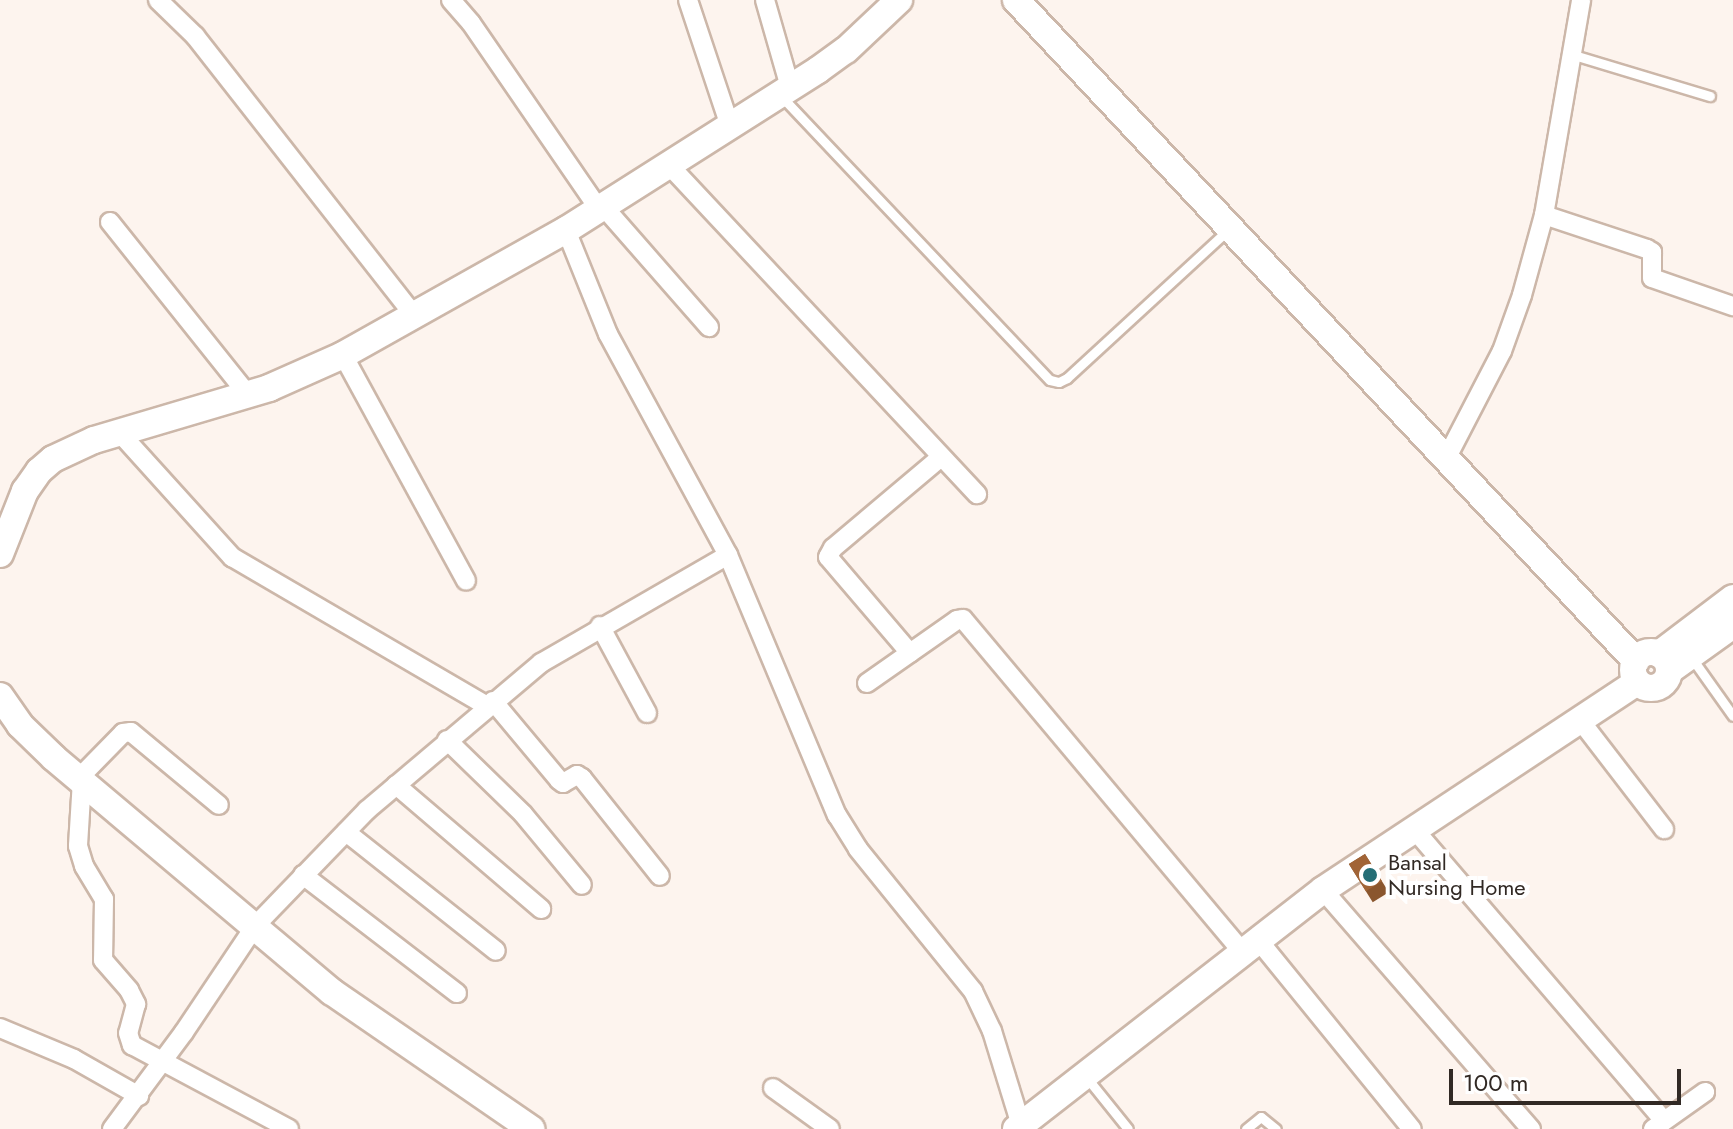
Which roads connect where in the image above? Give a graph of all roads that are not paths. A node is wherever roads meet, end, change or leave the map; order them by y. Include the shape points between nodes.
1 (158, 0) edge
2 (451, 0) edge
3 (688, 0) edge
4 (765, 0) edge
5 (1016, 0) edge
6 (1581, 0) edge
7 (894, 2) edge
8 (1574, 55) junction
9 (785, 90) junction
10 (1710, 96) dead end
11 (730, 126) junction
12 (669, 165) junction
13 (601, 208) junction
14 (1544, 215) junction
15 (110, 222) dead end
16 (1230, 228) junction
17 (566, 230) junction
18 (1733, 306) edge
19 (414, 315) junction
20 (709, 327) dead end
21 (343, 355) junction
22 (248, 395) junction
23 (119, 432) junction
24 (941, 457) junction
25 (1446, 459) junction
26 (977, 494) dead end
27 (0, 554) edge
28 (728, 555) junction
29 (466, 581) dead end
30 (1733, 598) edge
31 (1733, 625) edge
32 (600, 626) junction
33 (910, 653) junction
34 (1659, 665) junction
35 (867, 683) dead end
36 (0, 696) edge
37 (490, 703) junction
38 (647, 713) dead end
39 (1733, 716) edge
40 (1580, 720) junction
41 (447, 740) junction
42 (80, 779) junction
43 (396, 785) junction
44 (219, 805) dead end
45 (1414, 829) junction
46 (1664, 829) dead end
47 (346, 832) junction
48 (303, 875) junction
49 (660, 876) dead end
50 (582, 885) dead end
51 (1323, 890) junction
52 (541, 909) dead end
53 (255, 926) junction
54 (1251, 947) junction
55 (496, 951) dead end
56 (457, 993) dead end
57 (0, 1028) edge
58 (163, 1062) junction
59 (1085, 1075) junction
60 (773, 1088) dead end
61 (1705, 1092) dead end
62 (139, 1096) junction
63 (1659, 1125) edge
64 (1018, 1127) edge
65 (112, 1129) edge
66 (289, 1129) edge
67 (531, 1129) edge
68 (830, 1129) edge
69 (1128, 1129) edge
70 (1246, 1129) edge
71 (1276, 1129) edge
72 (1412, 1129) edge
73 (1531, 1129) edge

1 - 19 street via 195,36
2 - 13 street
3 - 11 street
4 - 9 street
5 - 16 street
6 - 8 street
7 - 9 street via 846,50
8 - 10 lane
8 - 14 street
9 - 11 street
9 - 16 lane via 1050,380 1067,378
11 - 12 street
12 - 13 street
12 - 24 street
13 - 17 street
13 - 20 street
14 - 18 street via 1647,249 1652,252 1652,278
14 - 25 street via 1502,351
15 - 22 street
16 - 25 street
17 - 19 street
17 - 28 street via 608,334
19 - 21 street
21 - 22 street
21 - 29 street
22 - 23 street
23 - 27 street via 68,451 39,471 14,514
23 - 37 street via 232,557
24 - 26 street
24 - 33 street via 828,557
25 - 34 street
28 - 32 street
28 - 64 street via 837,815 858,849 973,991 992,1031
30 - 34 street
31 - 34 street
32 - 37 street
32 - 38 street
33 - 35 street
33 - 54 street via 963,619
34 - 39 lane
34 - 40 street
36 - 42 street via 20,725
37 - 41 street
37 - 49 street via 559,780 582,778
40 - 45 street
40 - 46 street
41 - 43 street
41 - 50 street via 523,814
42 - 44 street via 123,733 131,732
42 - 53 street
42 - 58 street via 78,846 104,899 103,960 134,996 128,1033 132,1045
43 - 47 street
43 - 52 street
45 - 51 street
45 - 63 street
47 - 48 street
47 - 55 street
48 - 53 street
48 - 56 street
51 - 54 street
51 - 73 street
53 - 58 street
53 - 67 street via 332,992
54 - 59 street
54 - 72 street
57 - 62 street via 74,1059
58 - 62 street
58 - 66 street
59 - 64 street
59 - 69 lane
60 - 68 street
61 - 63 street
62 - 65 street
70 - 71 lane via 1261,1117

